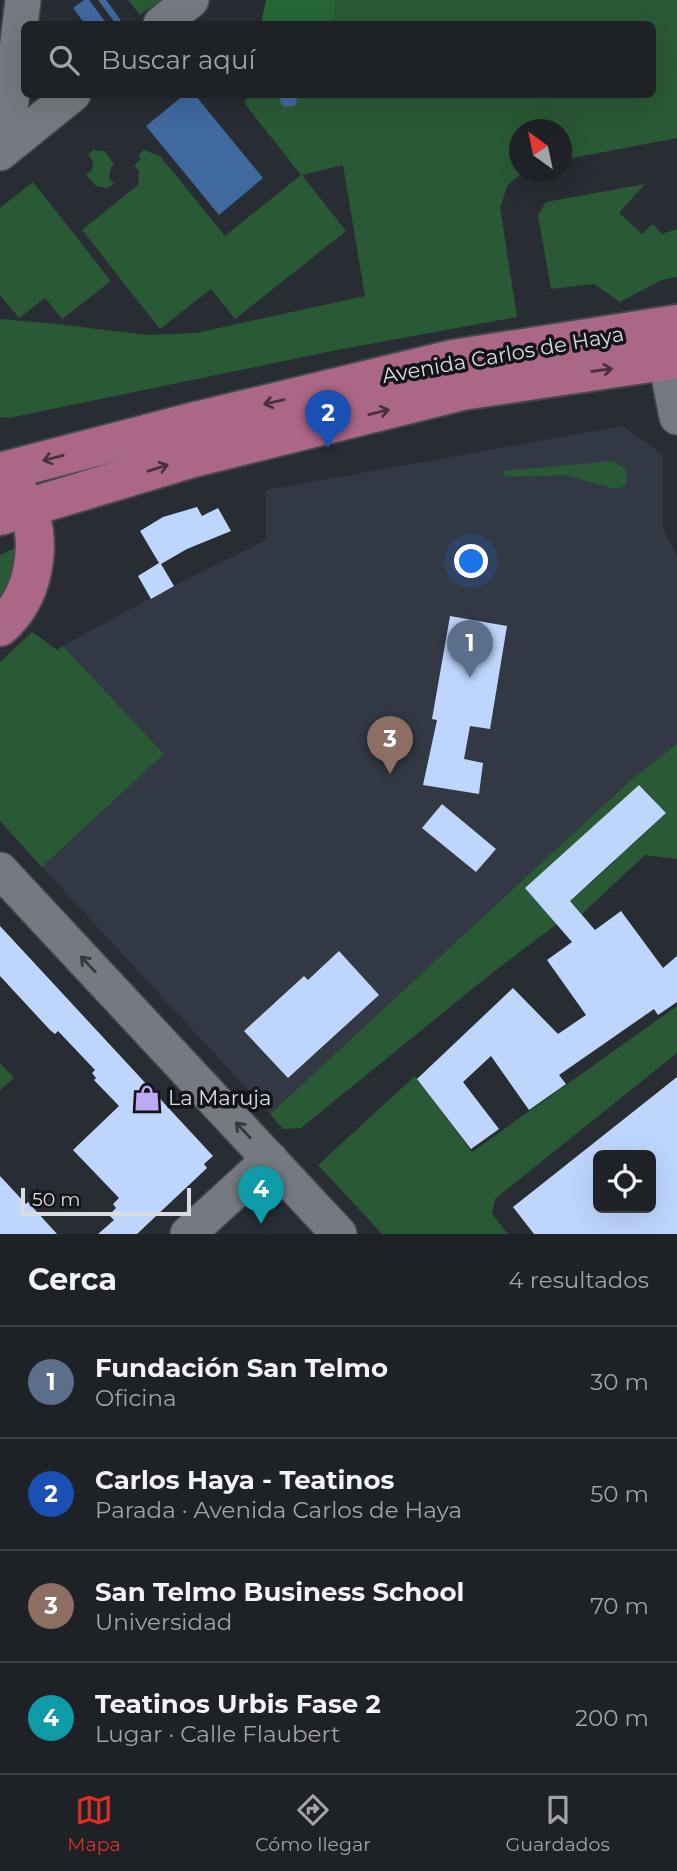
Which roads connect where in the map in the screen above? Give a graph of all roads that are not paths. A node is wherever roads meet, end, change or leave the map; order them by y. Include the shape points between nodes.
1 (23, 0) edge
2 (191, 0) edge
3 (165, 21) edge
4 (12, 97) junction
5 (60, 105) edge
6 (0, 134) edge
7 (0, 153) edge
8 (677, 324) edge
9 (672, 360) edge
10 (677, 417) edge
11 (1, 469) edge
12 (93, 488) junction
13 (14, 512) edge
14 (32, 569) junction
15 (0, 627) edge
16 (0, 870) edge
17 (270, 1159) junction
18 (188, 1234) edge
19 (339, 1234) edge

1 - 4 street
2 - 3 street
4 - 5 street via 34,114
4 - 6 street
5 - 7 street
8 -> 11 main road, Avenida Carlos de Haya via 453,359
9 - 10 street
12 -> 9 main road, Avenida Carlos de Haya via 192,458 462,391
11 - 13 main road
12 - 13 main road, Avenida Carlos de Haya
12 - 14 main road
13 - 14 main road via 35,550
14 - 15 main road via 30,582
17 -> 16 street
17 - 18 street
17 - 19 street

